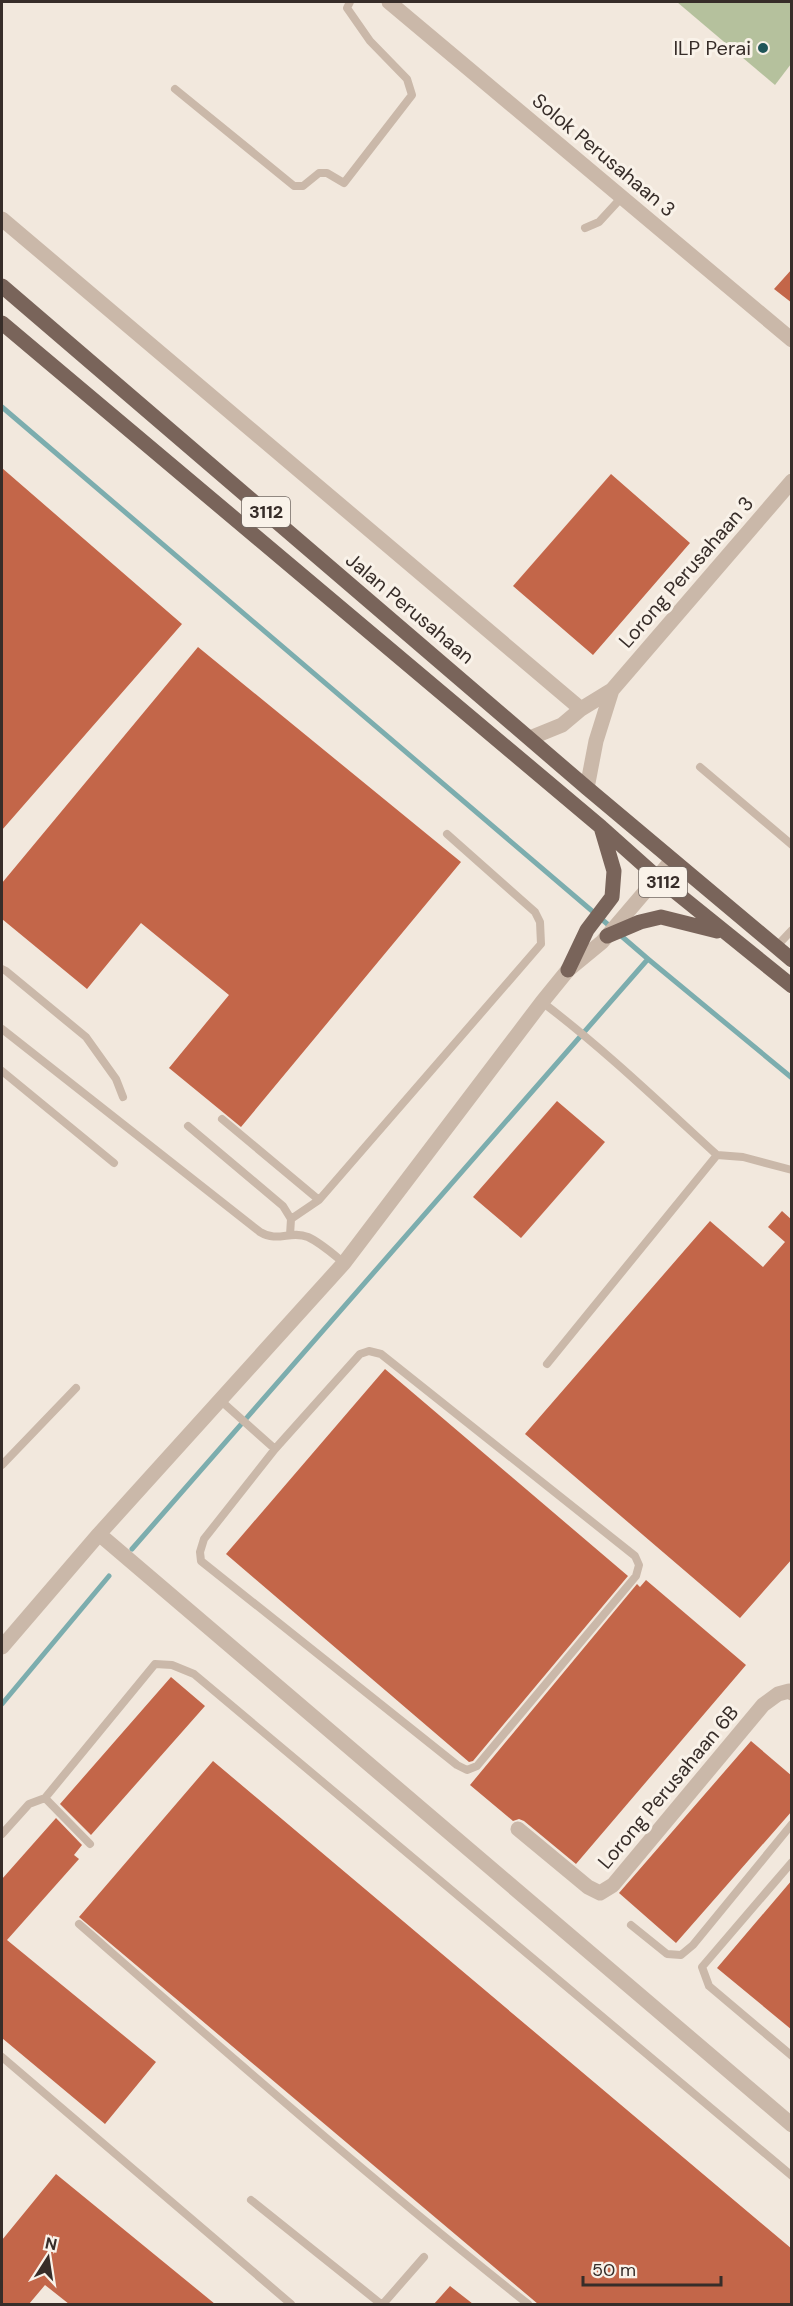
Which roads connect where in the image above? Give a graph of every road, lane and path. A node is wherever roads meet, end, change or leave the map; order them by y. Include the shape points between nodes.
1 (350, 2) edge
2 (389, 2) edge
3 (175, 89) dead end
4 (622, 197) junction
5 (2, 219) edge
6 (585, 228) dead end
7 (2, 286) edge
8 (2, 323) edge
9 (792, 340) edge
10 (792, 481) edge
11 (612, 690) junction
12 (581, 709) junction
13 (530, 738) junction
14 (700, 767) dead end
15 (587, 788) junction
16 (601, 827) junction
17 (447, 834) dead end
18 (792, 845) edge
19 (672, 860) junction
20 (657, 877) junction
21 (792, 930) edge
22 (726, 934) junction
23 (604, 939) junction
24 (776, 947) junction
25 (792, 960) edge
26 (2, 969) edge
27 (568, 970) junction
28 (792, 986) edge
29 (542, 1002) junction
30 (2, 1029) edge
31 (2, 1071) edge
32 (123, 1097) dead end
33 (222, 1119) dead end
34 (188, 1126) dead end
35 (717, 1155) junction
36 (114, 1162) dead end
37 (792, 1170) edge
38 (319, 1200) junction
39 (291, 1219) junction
40 (290, 1235) junction
41 (344, 1263) junction
42 (547, 1364) dead end
43 (76, 1388) dead end
44 (220, 1400) junction
45 (275, 1449) junction
46 (2, 1465) edge
47 (99, 1534) junction
48 (2, 1647) edge
49 (792, 1693) edge
50 (45, 1798) junction
51 (792, 1824) edge
52 (518, 1829) dead end
53 (2, 1834) edge
54 (90, 1844) dead end
55 (792, 1862) edge
56 (79, 1924) dead end
57 (631, 1925) dead end
58 (792, 2056) edge
59 (2, 2057) edge
60 (792, 2124) edge
61 (792, 2176) edge
62 (251, 2200) dead end
63 (424, 2257) dead end
64 (291, 2304) edge
65 (382, 2304) edge
66 (528, 2304) edge

1 - 3 lane via 347,8 370,41 407,78 412,95 344,183 319,173 303,186 294,186
2 - 4 street, Solok Perusahaan 3
4 - 6 lane via 599,222
4 - 9 street, Solok Perusahaan 3
5 - 12 street
7 - 13 main road, Jalan Perusahaan / 3112
8 - 16 main road, 3112
10 - 11 street, Lorong Perusahaan 3
11 - 12 street, Lorong Perusahaan 3
11 - 15 street, Lorong Perusahaan 3
12 - 13 street, Lorong Perusahaan 3 via 562,725
13 - 15 main road, Jalan Perusahaan / 3112
14 - 18 lane
15 - 19 main road, Jalan Perusahaan / 3112
16 - 20 main road, 3112
16 - 27 main road via 614,871 612,897 587,930
17 - 38 lane via 535,912 540,922 541,944
19 - 20 street
19 - 24 main road, Jalan Perusahaan / 3112
20 - 22 main road, 3112
20 - 23 street
21 - 24 lane
22 - 23 main road via 661,917
22 - 28 main road, 3112
23 - 27 street
24 - 25 main road, Jalan Perusahaan / 3112
26 - 32 lane via 86,1038 116,1079
27 - 29 street
29 - 35 lane
29 - 41 street
30 - 40 lane via 260,1232 270,1238
31 - 36 lane
33 - 38 lane
34 - 39 lane via 267,1191
35 - 37 lane via 742,1156
35 - 42 lane
38 - 39 lane
39 - 40 lane
40 - 41 lane via 307,1237
41 - 44 street
43 - 46 lane
44 - 45 lane
44 - 47 street
45 - 45 lane via 360,1354 381,1354 635,1556 639,1565 636,1576 477,1766 467,1770 201,1561 204,1539
47 - 48 street
47 - 60 street
49 - 52 street, Lorong Perusahaan 6B via 778,1694 763,1705 613,1886 600,1893
50 - 53 lane via 29,1804
50 - 54 lane
50 - 61 lane via 155,1665 172,1665 194,1674
51 - 57 lane via 681,1956 667,1954
55 - 58 lane via 702,1967 709,1986
56 - 66 lane via 267,2088
59 - 64 lane
62 - 65 lane
63 - 65 lane

